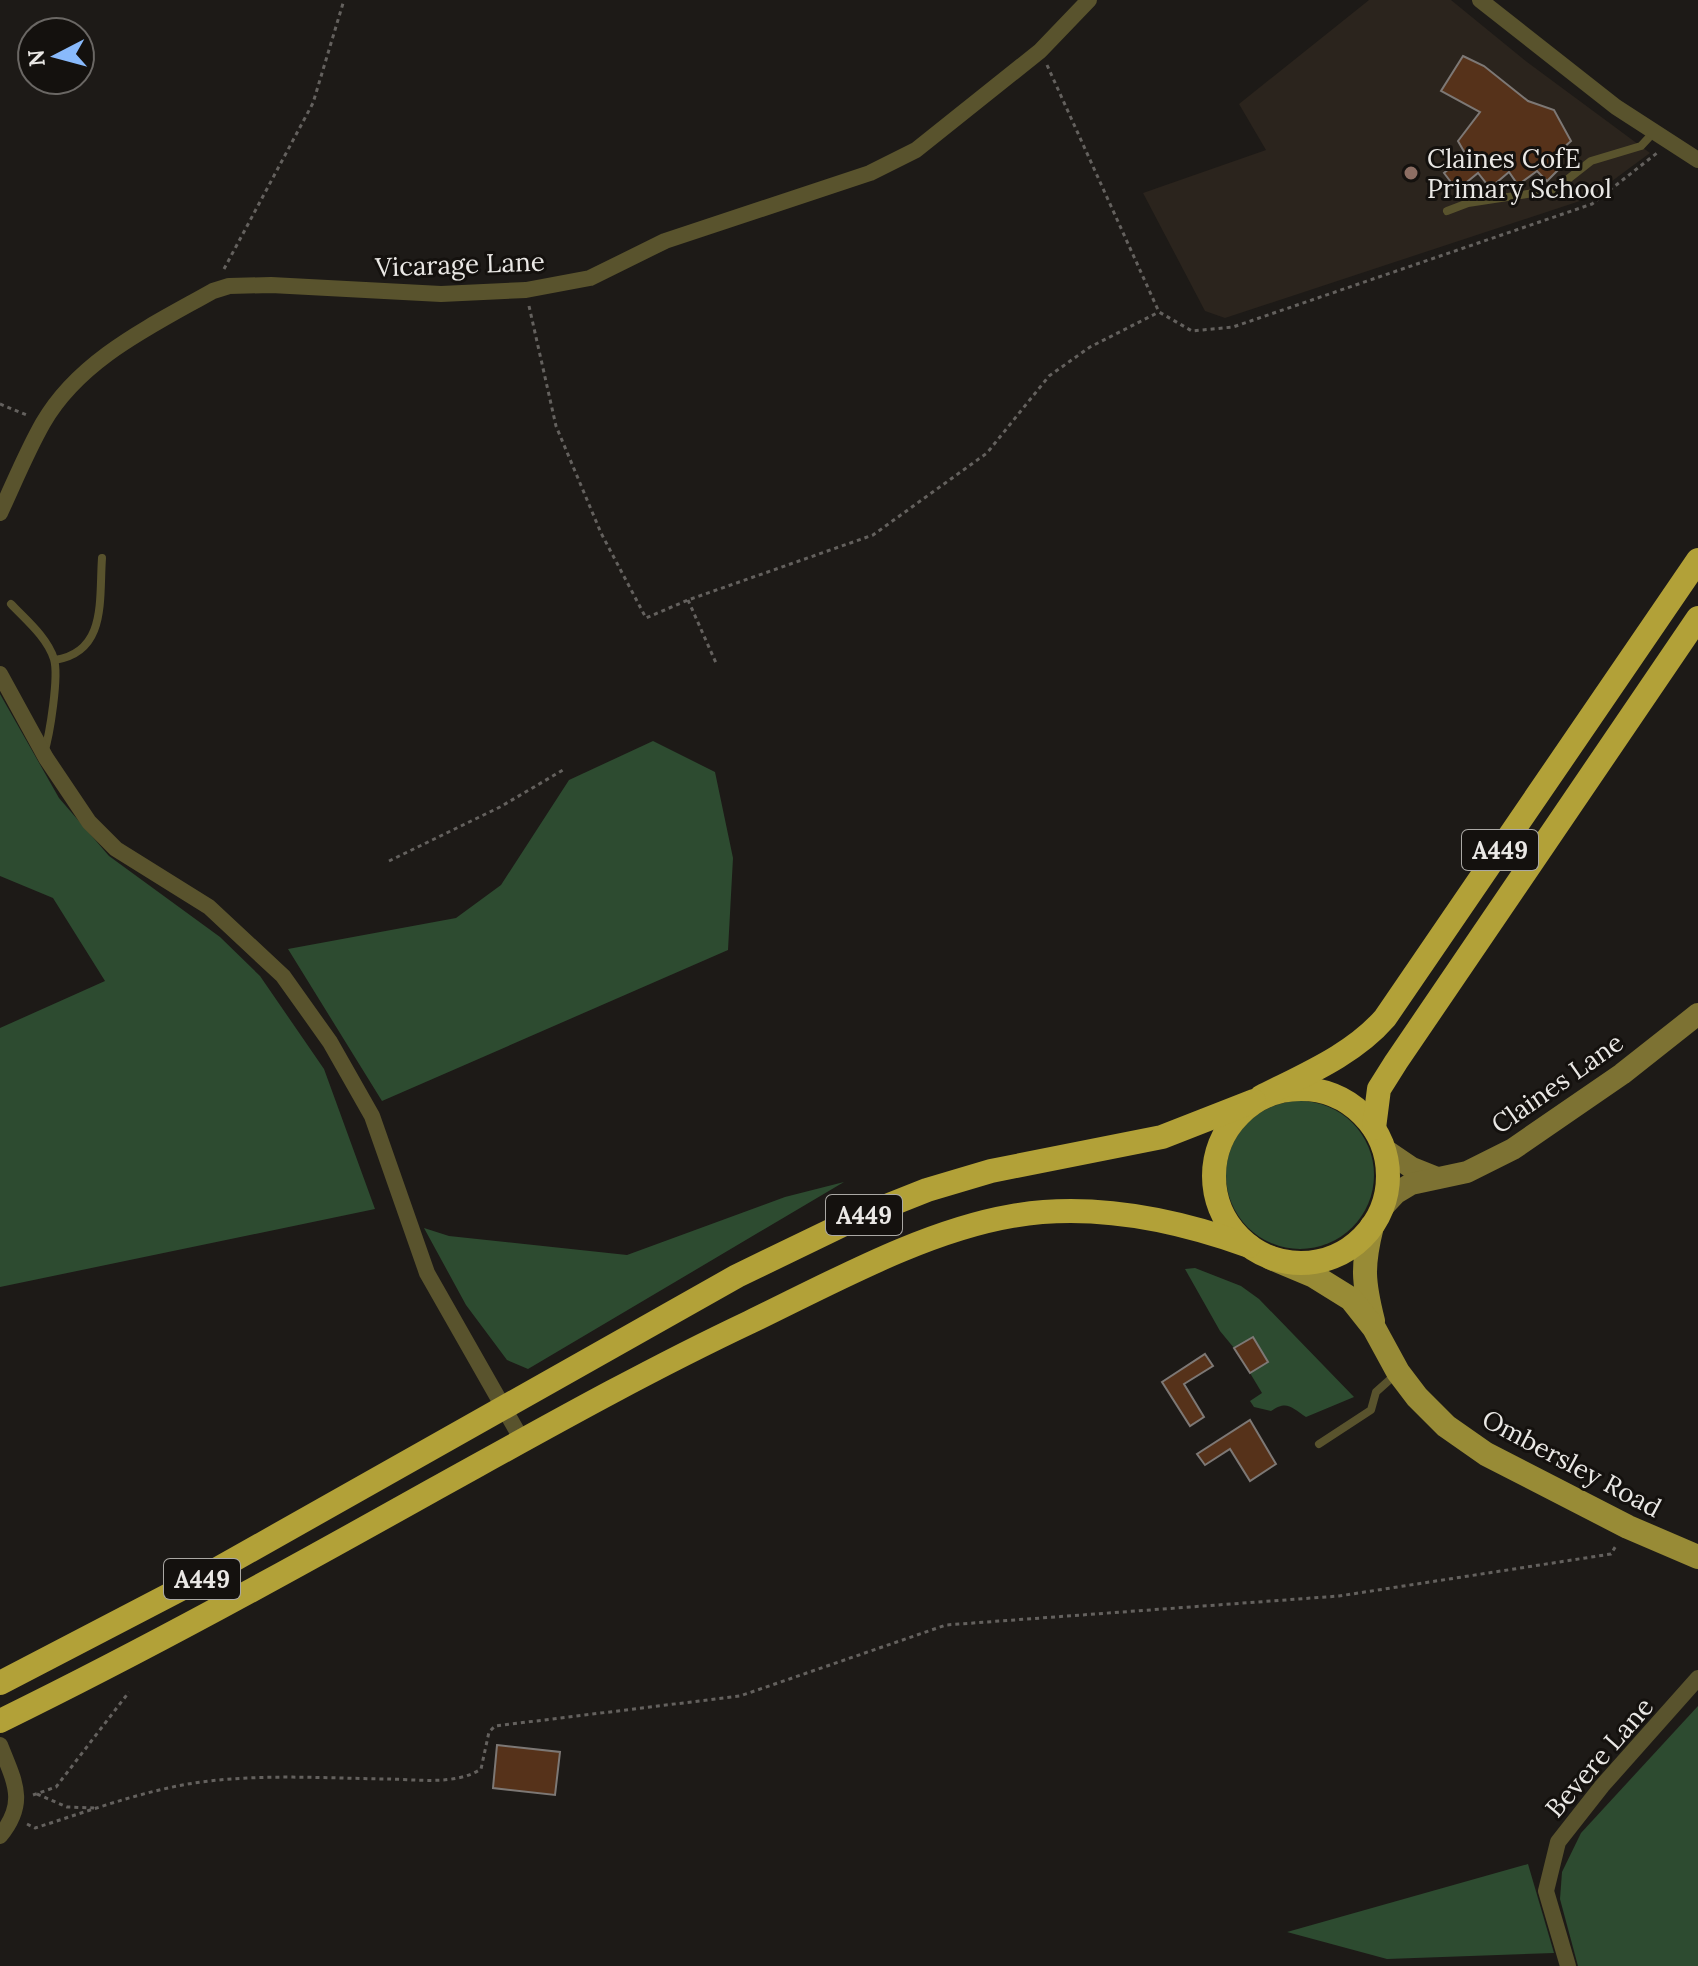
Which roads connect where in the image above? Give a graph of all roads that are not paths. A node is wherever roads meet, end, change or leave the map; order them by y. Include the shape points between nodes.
1 (1089, 0) edge
2 (1480, 0) edge
3 (1653, 133) junction
4 (1698, 160) edge
5 (1447, 211) dead end
6 (0, 513) edge
7 (102, 558) dead end
8 (1698, 560) edge
9 (11, 604) dead end
10 (1698, 618) edge
11 (55, 660) junction
12 (0, 674) edge
13 (44, 753) junction
14 (1698, 1014) edge
15 (1258, 1099) junction
16 (1379, 1138) junction
17 (1437, 1178) junction
18 (1377, 1217) junction
19 (1260, 1252) junction
20 (1374, 1328) junction
21 (1398, 1372) junction
22 (505, 1408) junction
23 (522, 1440) junction
24 (1319, 1444) dead end
25 (1698, 1557) edge
26 (1698, 1678) edge
27 (0, 1683) edge
28 (0, 1721) edge
29 (0, 1745) edge
30 (0, 1836) edge
31 (1568, 1966) edge

1 - 6 street, Vicarage Lane via 1040,51 916,150 870,173 665,241 590,278 526,290 441,294 271,285 213,291 119,345 72,384 44,422
2 - 3 street
3 - 4 street
3 - 5 lane via 1641,146 1591,161 1554,190
7 - 11 lane via 98,620 90,643 76,655
8 - 15 highway, A449 via 1374,1032
9 - 11 lane via 42,636
10 - 16 highway, A449 via 1379,1089
11 - 13 lane via 51,731
12 - 13 street
13 - 22 street via 89,822 116,849 209,907 283,976 330,1042 372,1116 427,1273
14 - 17 street, Claines Lane via 1513,1149 1467,1172
15 - 16 highway via 1297,1089 1335,1095 1357,1108
15 - 19 highway via 1226,1131 1216,1155 1214,1180 1219,1206 1232,1229
15 - 22 highway, A449 via 1162,1137 991,1171 892,1203 737,1276
16 - 17 street via 1412,1168
16 - 18 highway via 1388,1168
17 - 18 street, Claines Lane via 1396,1193
18 - 19 highway via 1358,1242 1320,1261 1295,1263
18 - 20 main road, Ombersley Road / A449 via 1364,1257
19 - 20 main road, Ombersley Road / A449 via 1331,1285 1351,1299
19 - 23 highway, A449 via 1199,1228 1100,1212 1011,1216 938,1235 652,1369
20 - 21 main road, Ombersley Road / A449
21 - 24 lane via 1376,1392 1371,1410
21 - 25 main road, Ombersley Road / A449 via 1446,1426 1486,1454
22 - 23 street
22 - 27 highway, A449 via 198,1580
23 - 28 highway, A449 via 133,1655
26 - 31 street, Bevere Lane via 1558,1842 1546,1891
29 - 30 street via 17,1798 13,1818

